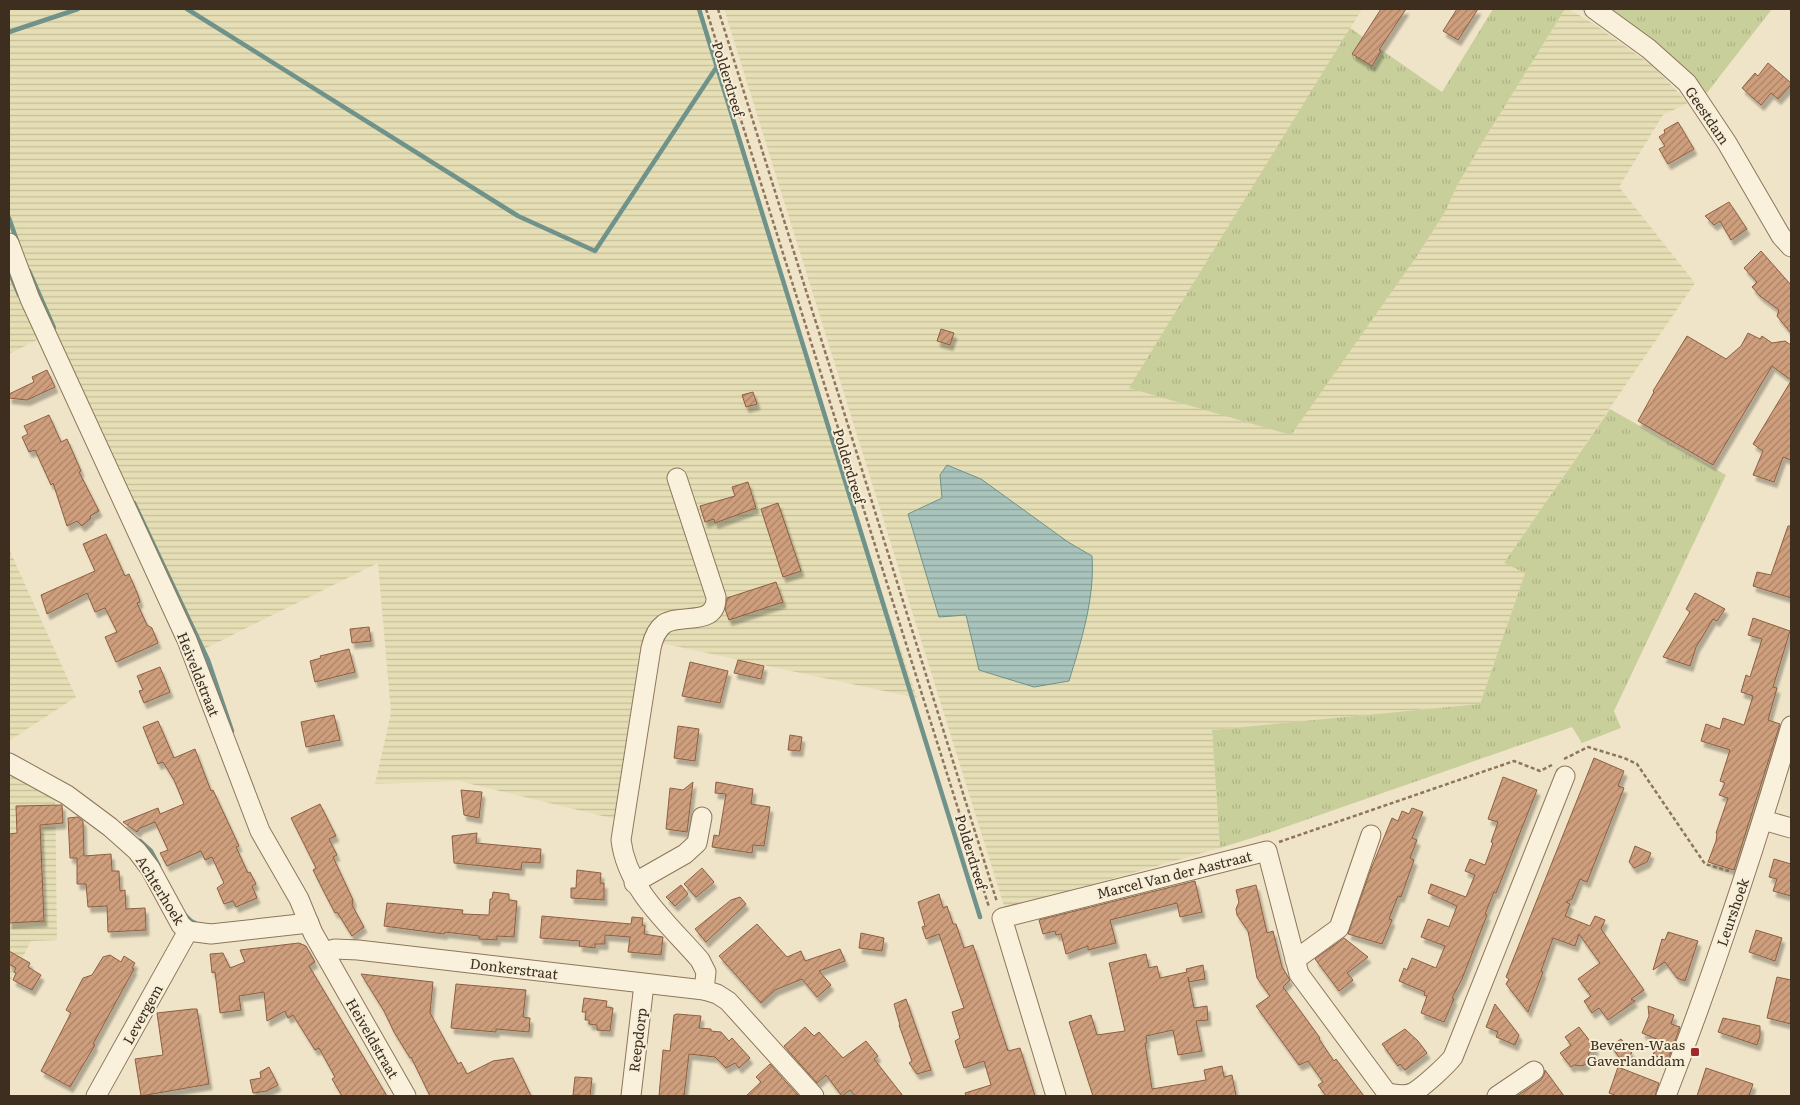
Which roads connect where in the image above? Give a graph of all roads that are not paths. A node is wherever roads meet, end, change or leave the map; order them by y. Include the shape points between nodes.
1 (1594, 9) edge
2 (9, 243) edge
3 (1791, 247) edge
4 (677, 478) dead end
5 (1791, 726) edge
6 (9, 764) edge
7 (1565, 776) dead end
8 (702, 817) dead end
9 (1763, 820) junction
10 (1791, 828) edge
11 (1371, 835) dead end
12 (634, 883) junction
13 (308, 924) junction
14 (188, 932) junction
15 (324, 952) junction
16 (1295, 960) junction
17 (644, 984) junction
18 (704, 990) junction
19 (1534, 1071) dead end
20 (1416, 1094) edge
21 (96, 1096) edge
22 (406, 1096) edge
23 (631, 1096) edge
24 (814, 1096) edge
25 (1056, 1096) edge
26 (1497, 1096) edge
27 (1666, 1096) edge

1 - 3 street, Geestdam via 1649,49 1687,83 1727,143 1781,236
2 - 13 street, Heiveldstraat via 30,299 187,640 260,831 299,899
4 - 12 street via 716,597 716,606 712,612 698,617 665,624 655,634 621,840
5 - 9 street, Leurshoek
6 - 14 street, Achterhoek via 67,795 137,851
7 - 20 street, Marcel Van der Aastraat via 1453,1056
8 - 12 street via 698,843 686,854
9 - 10 street
9 - 27 street, Leurshoek
11 - 16 street via 1339,928
12 - 18 street via 700,960 706,972
13 - 14 street, Achterhoek via 211,934
13 - 15 street, Heiveldstraat
14 - 21 street, Levergem
15 - 17 street, Donkerstraat via 358,950
15 - 22 street, Heiveldstraat
16 - 20 street, Marcel Van der Aastraat via 1299,974 1387,1092
16 - 25 street, Marcel Van der Aastraat via 1267,851 1002,918
17 - 18 street, Donkerstraat
17 - 23 street, Reepdorp
18 - 24 street, Donkerstraat via 728,1001
19 - 26 street

